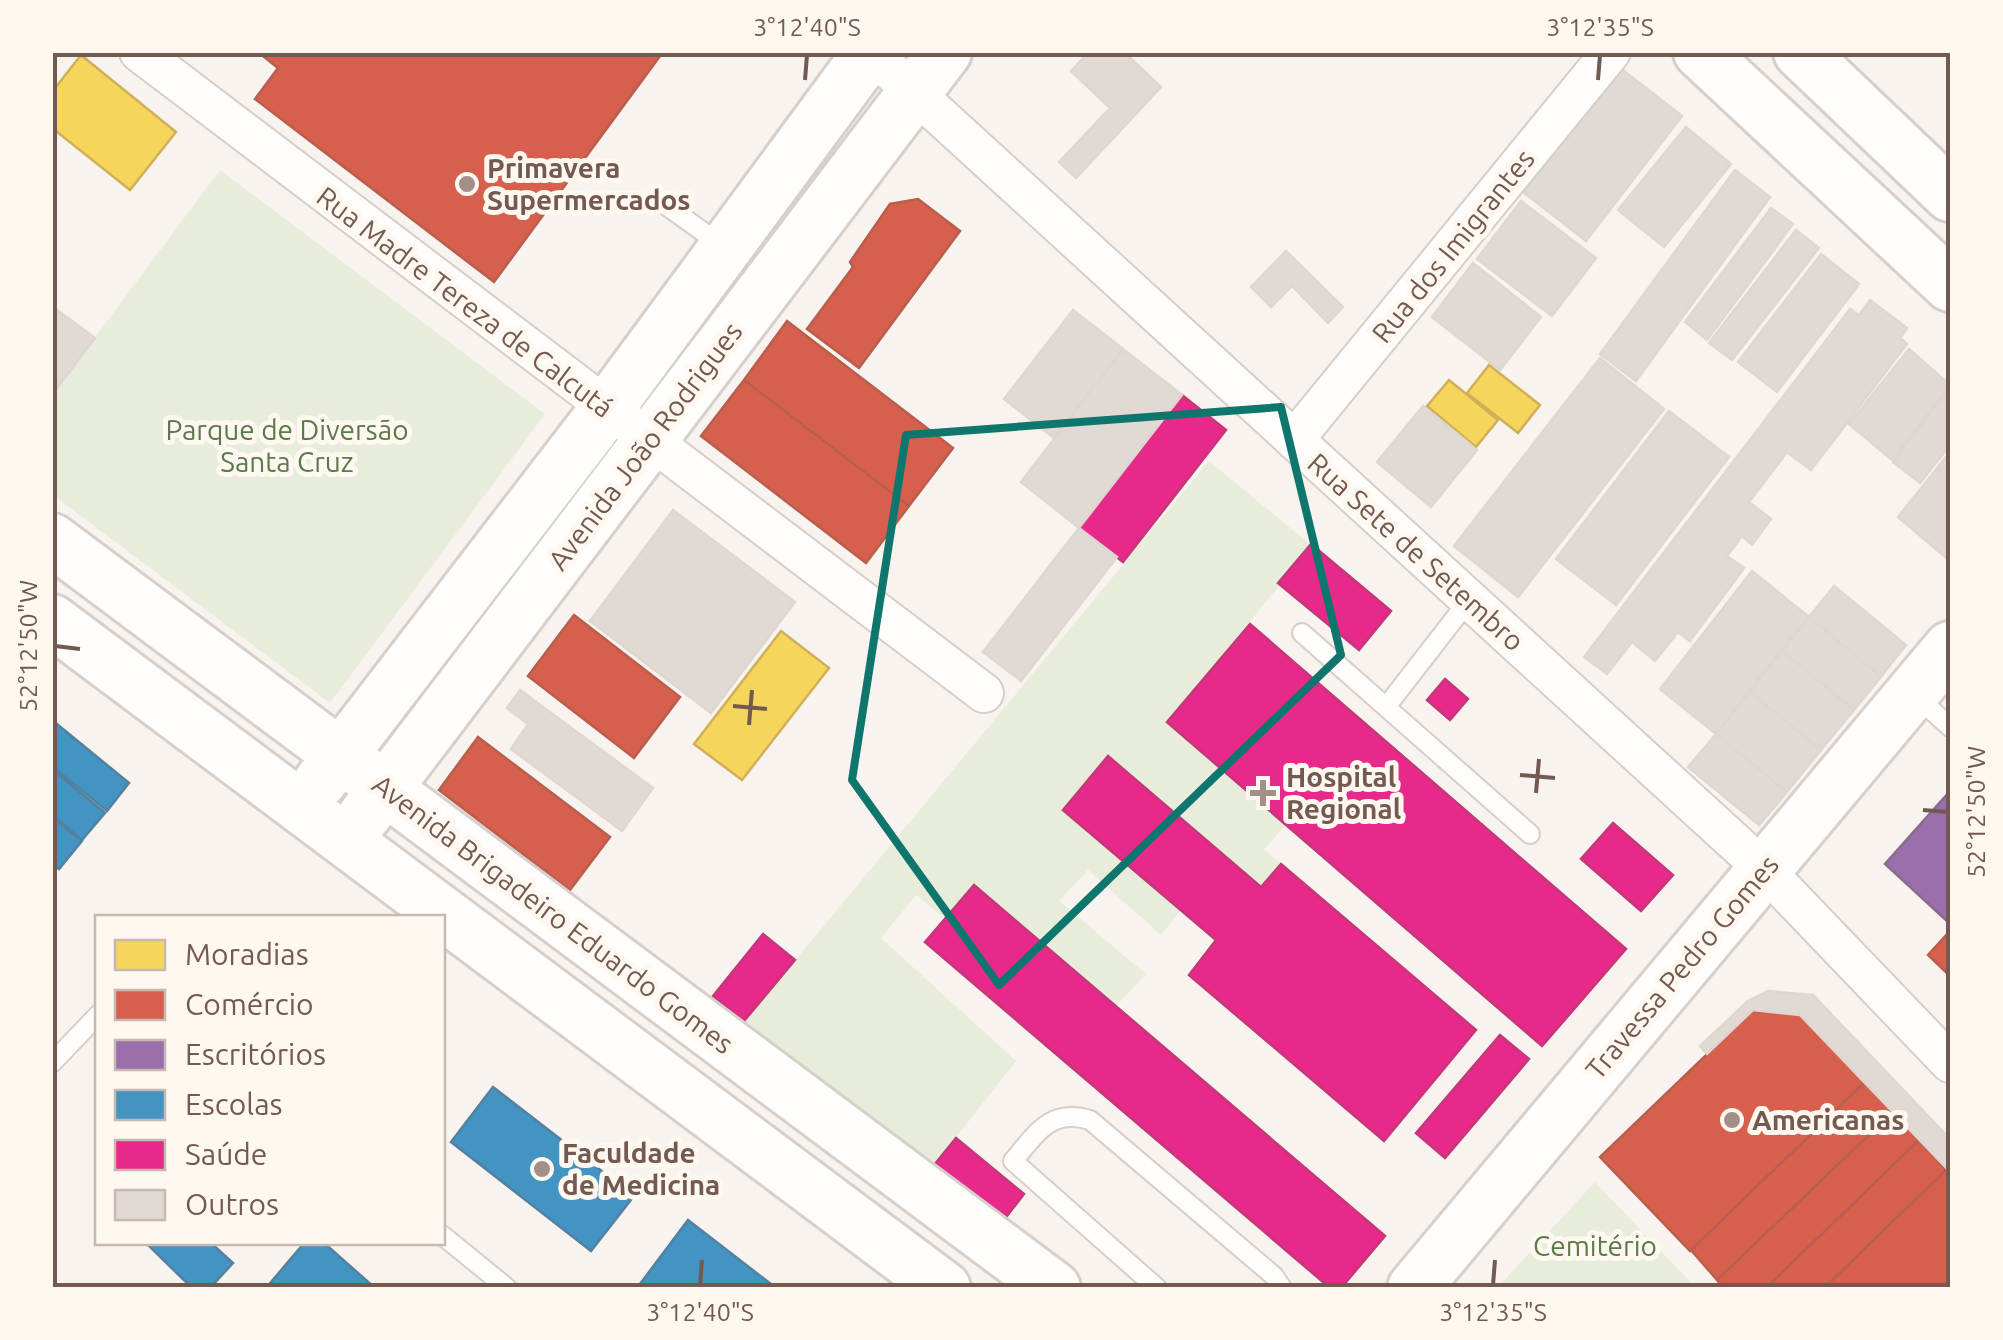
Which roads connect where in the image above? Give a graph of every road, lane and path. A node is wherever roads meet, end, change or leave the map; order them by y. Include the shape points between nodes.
1 (139, 52) edge
2 (870, 52) edge
3 (945, 52) edge
4 (1611, 52) edge
5 (1700, 52) edge
6 (1800, 52) edge
7 (914, 94) junction
8 (1950, 195) edge
9 (667, 206) dead end
10 (725, 248) junction
11 (1950, 285) edge
12 (606, 410) junction
13 (1294, 440) junction
14 (648, 442) junction
15 (52, 540) edge
16 (1469, 600) junction
17 (52, 621) edge
18 (1302, 632) dead end
19 (1950, 648) edge
20 (410, 666) junction
21 (984, 693) dead end
22 (1912, 693) junction
23 (451, 702) junction
24 (1386, 707) junction
25 (1950, 727) edge
26 (341, 755) junction
27 (386, 788) junction
28 (301, 807) junction
29 (1530, 834) dead end
30 (346, 840) junction
31 (1764, 869) junction
32 (599, 948) junction
33 (558, 999) junction
34 (95, 1017) edge
35 (52, 1063) edge
36 (1950, 1063) edge
37 (445, 1236) edge
38 (507, 1288) edge
39 (944, 1288) edge
40 (1054, 1288) edge
41 (1157, 1288) edge
42 (1282, 1288) edge
43 (1414, 1288) edge

1 - 12 street, Rua Madre Tereza de Calcutá
2 - 7 street, Rua Sete de Setembro
2 - 10 street, Avenida João Rodrigues
3 - 7 street, Avenida João Rodrigues
4 - 13 street, Rua dos Imigrantes
5 - 11 street
6 - 8 street
7 - 13 street, Rua Sete de Setembro
7 - 14 street, Avenida João Rodrigues
9 - 10 lane
10 - 12 street, Avenida João Rodrigues
12 - 14 street, Rua Madre Tereza de Calcutá
12 - 20 street, Avenida João Rodrigues
13 - 16 street, Rua Sete de Setembro
14 - 21 street, Rua Madre Tereza de Calcutá
14 - 23 street, Avenida João Rodrigues
15 - 26 street, Avenida Brigadeiro Eduardo Gomes
16 - 24 lane
16 - 31 street, Rua Sete de Setembro
17 - 28 street
18 - 24 lane
19 - 22 street, Travessa Pedro Gomes
20 - 23 street
20 - 26 street, Avenida João Rodrigues
22 - 25 lane
22 - 31 street, Travessa Pedro Gomes
23 - 27 street, Avenida João Rodrigues
24 - 29 lane
26 - 27 street, Avenida Brigadeiro Eduardo Gomes
26 - 28 street, Avenida João Rodrigues
27 - 30 street, Avenida João Rodrigues
27 - 32 street, Avenida Brigadeiro Eduardo Gomes
28 - 30 street
30 - 33 street
31 - 36 street, Rua Sete de Setembro
31 - 43 street, Travessa Pedro Gomes
32 - 33 street
32 - 40 street, Avenida Brigadeiro Eduardo Gomes via 971,1214
33 - 39 street
34 - 35 lane
37 - 38 lane
41 - 42 lane via 1007,1168 1047,1121 1090,1120

